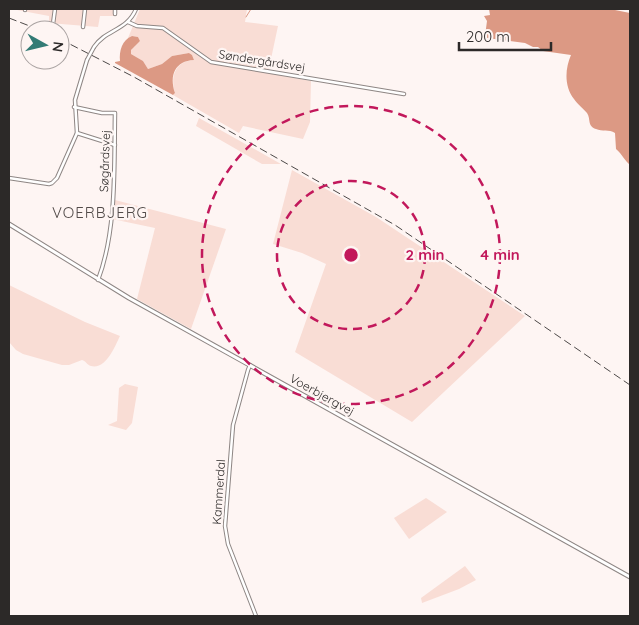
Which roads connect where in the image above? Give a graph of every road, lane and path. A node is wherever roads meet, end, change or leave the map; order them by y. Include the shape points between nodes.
1 (85, 9) edge
2 (115, 9) edge
3 (136, 9) edge
4 (115, 14) dead end
5 (128, 22) junction
6 (83, 27) dead end
7 (404, 94) dead end
8 (74, 107) junction
9 (77, 133) junction
10 (115, 145) junction
11 (9, 178) edge
12 (9, 224) edge
13 (98, 280) junction
14 (250, 365) junction
15 (630, 577) edge
16 (256, 616) edge

1 - 6 street
2 - 4 street
3 - 5 street
5 - 7 street, Søndergårdsvej via 164,28 211,62
5 - 8 street, bridge via 102,38 94,47 87,60
8 - 9 street
8 - 10 street, Søgårdsvej via 115,113
9 - 10 street
9 - 11 street via 52,183
10 - 13 street, Søgårdsvej via 109,231
12 - 13 street, Voerbjergvej
13 - 14 street, Voerbjergvej
14 - 15 street, Voerbjergvej
14 - 16 street, Kammerdal via 233,425 225,526 229,546

